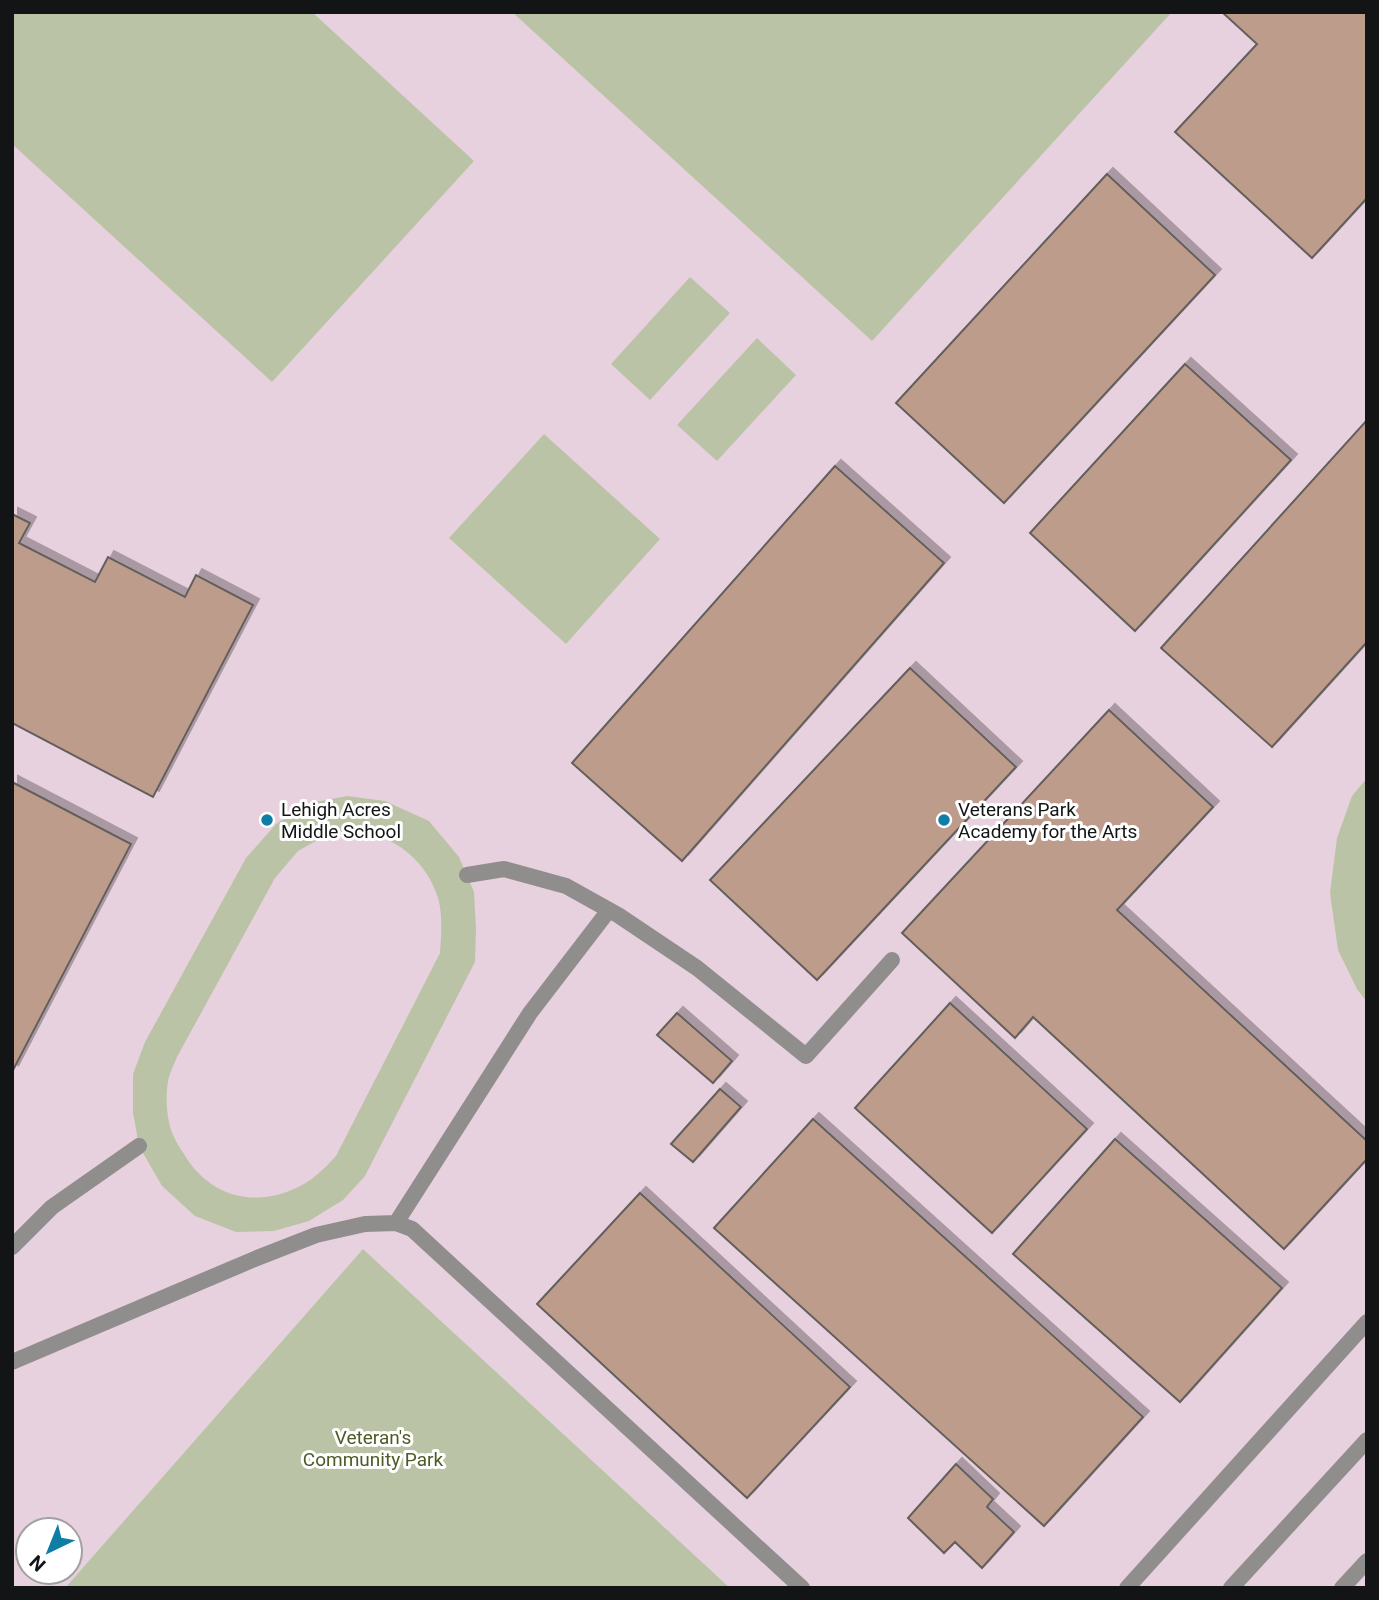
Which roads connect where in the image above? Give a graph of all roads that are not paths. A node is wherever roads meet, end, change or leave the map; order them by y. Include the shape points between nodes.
1 (467, 875) dead end
2 (609, 910) junction
3 (892, 960) dead end
4 (139, 1146) dead end
5 (396, 1223) junction
6 (12, 1247) edge
7 (1367, 1322) edge
8 (12, 1362) edge
9 (1367, 1440) edge
10 (1367, 1560) edge
11 (802, 1588) edge
12 (1128, 1588) edge
13 (1231, 1588) edge
14 (1342, 1588) edge

1 - 2 lane via 516,871 566,886
2 - 3 lane via 697,968 806,1056
2 - 5 lane via 530,1013
4 - 6 lane via 52,1207
5 - 8 lane via 365,1224 316,1236
5 - 11 lane via 412,1229
7 - 12 lane
9 - 13 lane
10 - 14 lane

